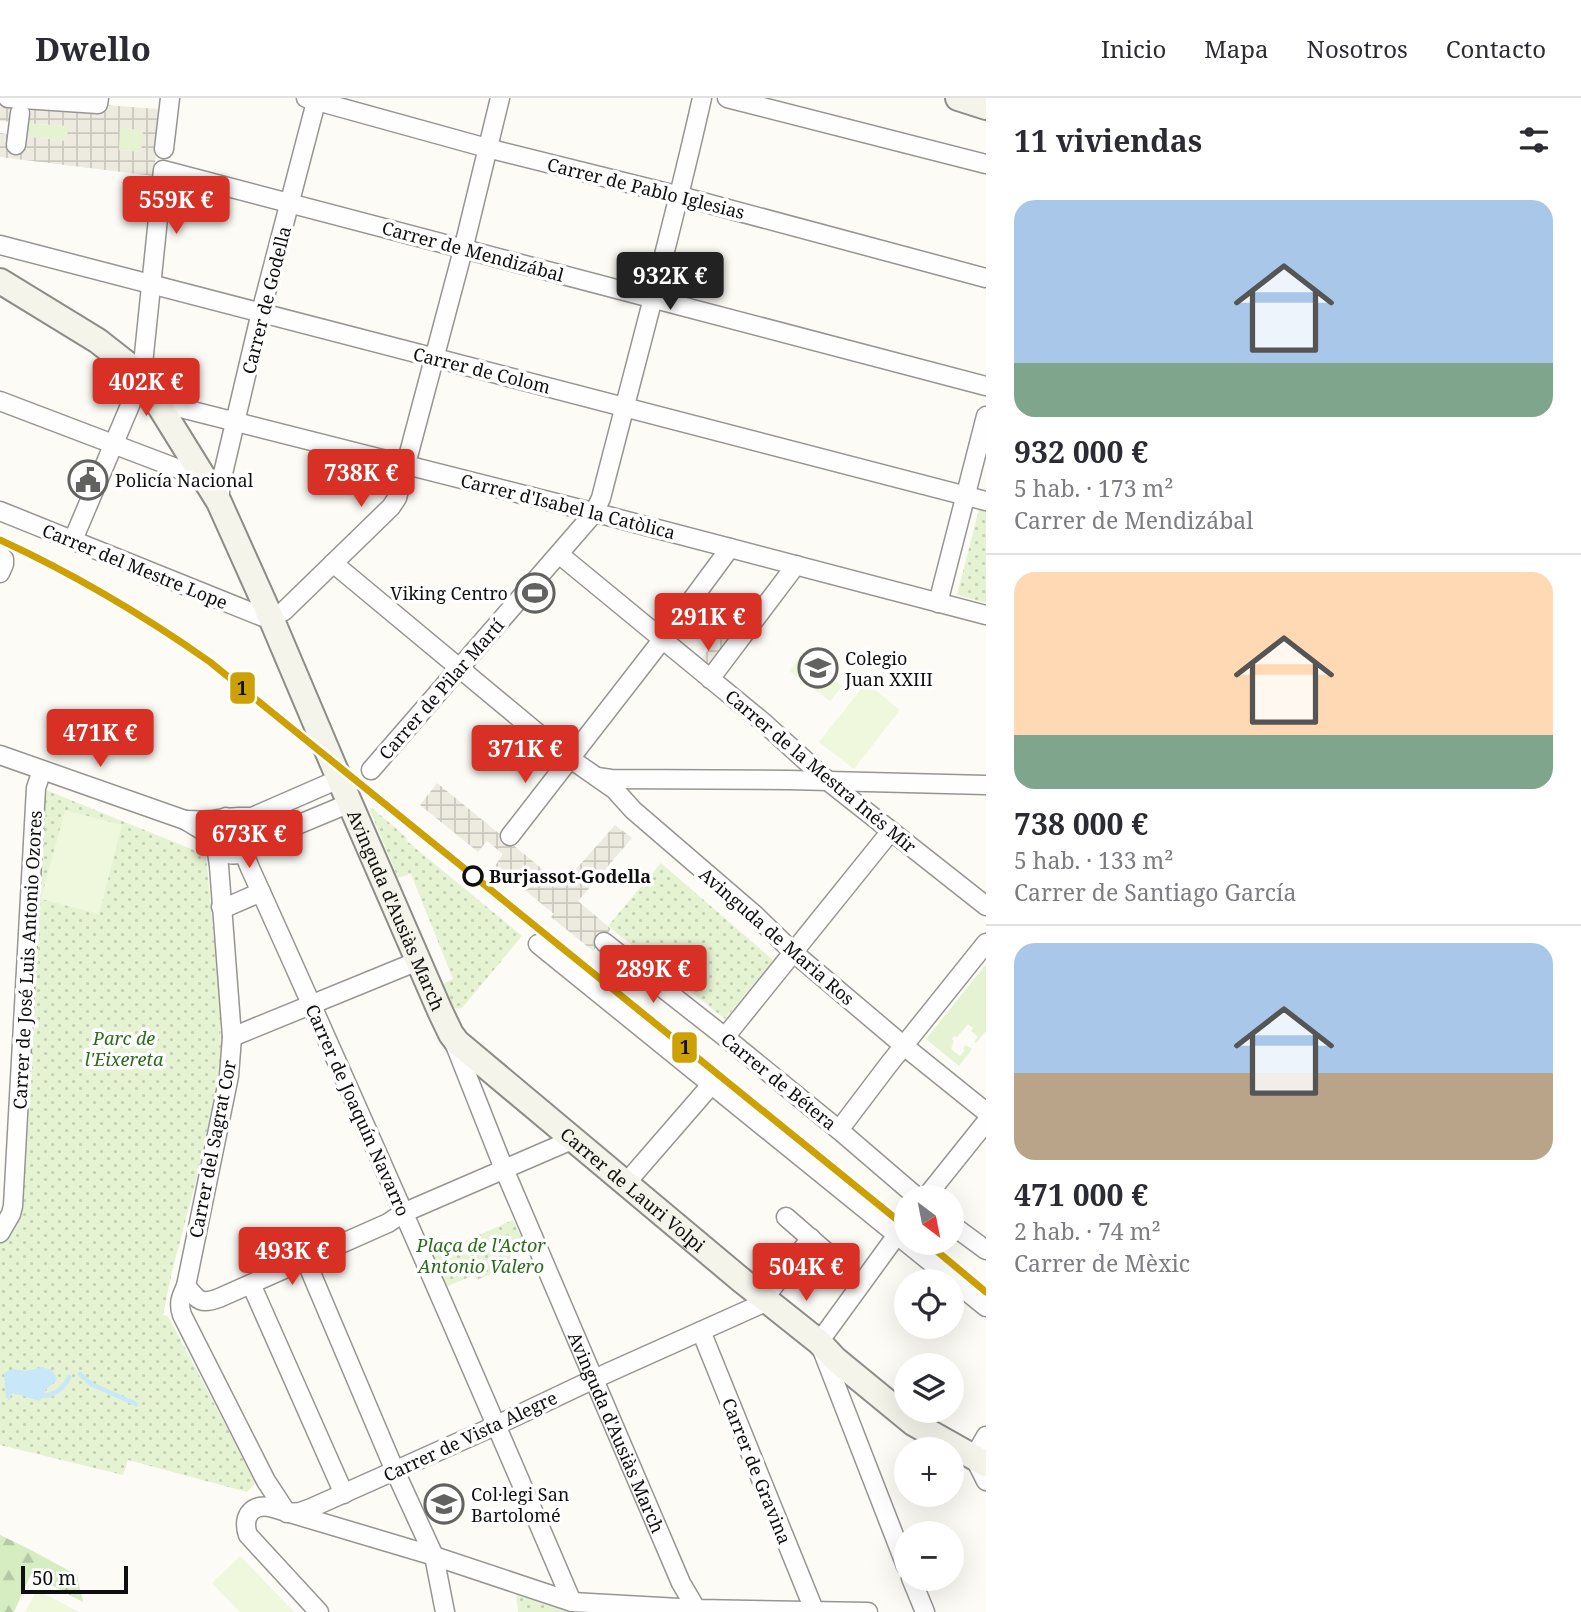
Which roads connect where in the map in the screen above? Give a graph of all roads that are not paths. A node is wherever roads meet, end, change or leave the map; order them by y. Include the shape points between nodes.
1 (8, 98) edge
2 (99, 98) edge
3 (170, 98) edge
4 (500, 98) edge
5 (702, 98) edge
6 (727, 98) edge
7 (958, 98) edge
8 (313, 99) edge
9 (986, 107) edge
10 (20, 113) dead end
11 (16, 145) dead end
12 (487, 148) junction
13 (164, 149) dead end
14 (986, 164) edge
15 (680, 197) junction
16 (290, 203) junction
17 (0, 245) edge
18 (463, 250) junction
19 (986, 278) edge
20 (0, 281) edge
21 (152, 284) junction
22 (654, 298) junction
23 (261, 312) junction
24 (435, 358) junction
25 (140, 378) junction
26 (986, 386) edge
27 (0, 401) edge
28 (157, 402) junction
29 (624, 406) junction
30 (986, 416) edge
31 (236, 422) junction
32 (114, 445) junction
33 (407, 465) junction
34 (205, 479) junction
35 (965, 495) junction
36 (986, 501) edge
37 (219, 502) junction
38 (0, 511) edge
39 (594, 513) junction
40 (73, 540) junction
41 (730, 548) junction
42 (0, 555) edge
43 (559, 555) junction
44 (333, 563) junction
45 (796, 565) junction
46 (0, 573) edge
47 (938, 603) junction
48 (986, 615) edge
49 (271, 618) junction
50 (662, 640) junction
51 (460, 668) junction
52 (710, 679) junction
53 (800, 754) junction
54 (0, 755) edge
55 (571, 758) junction
56 (42, 769) junction
57 (371, 771) dead end
58 (597, 777) junction
59 (339, 779) junction
60 (639, 779) junction
61 (789, 780) junction
62 (829, 782) junction
63 (986, 785) edge
64 (626, 802) junction
65 (350, 803) junction
66 (232, 817) junction
67 (185, 820) junction
68 (891, 831) junction
69 (510, 836) dead end
70 (215, 842) junction
71 (247, 848) junction
72 (261, 892) junction
73 (986, 906) edge
74 (221, 907) junction
75 (604, 942) dead end
76 (986, 943) edge
77 (538, 944) dead end
78 (793, 951) junction
79 (418, 961) junction
80 (312, 1005) junction
81 (451, 1034) junction
82 (232, 1037) junction
83 (725, 1037) junction
84 (904, 1046) junction
85 (711, 1085) junction
86 (986, 1112) edge
87 (986, 1122) edge
88 (839, 1130) junction
89 (574, 1139) junction
90 (504, 1169) junction
91 (626, 1183) junction
92 (903, 1185) edge
93 (936, 1185) edge
94 (403, 1213) junction
95 (786, 1217) dead end
96 (0, 1233) edge
97 (964, 1234) edge
98 (810, 1238) junction
99 (894, 1239) dead end
100 (986, 1250) edge
101 (832, 1257) dead end
102 (306, 1261) junction
103 (251, 1284) junction
104 (186, 1286) junction
105 (765, 1299) junction
106 (986, 1307) edge
107 (701, 1331) junction
108 (819, 1342) junction
109 (594, 1379) junction
110 (497, 1425) junction
111 (986, 1436) edge
112 (980, 1460) edge
113 (395, 1471) junction
114 (986, 1481) edge
115 (344, 1494) junction
116 (287, 1513) junction
117 (894, 1535) edge
118 (434, 1556) junction
119 (917, 1591) edge
120 (572, 1602) junction
121 (697, 1610) edge
122 (814, 1610) edge
123 (319, 1612) edge
124 (444, 1612) edge
125 (868, 1612) edge
126 (925, 1612) edge

1 - 2 street via 98,104
3 - 13 street
4 - 12 street
5 - 15 street
6 - 14 street
7 - 9 street
8 - 12 street, Carrer de Pablo Iglesias
8 - 16 street, Carrer de Godella
10 - 11 street
12 - 15 street, Carrer de Pablo Iglesias
12 - 18 street
15 - 19 street, Carrer de Pablo Iglesias
15 - 22 street
16 - 18 street, Carrer de Mendizábal
16 - 21 street, Carrer de Mendizábal via 163,170
16 - 23 street, Carrer de Godella
17 - 21 street, Carrer de Colom
18 - 22 street, Carrer de Mendizábal
18 - 24 street
20 - 25 street, Avinguda d'Ausiàs March via 98,341
21 - 23 street, Carrer de Colom
21 - 25 street
22 - 26 street, Carrer de Mendizábal
22 - 29 street
23 - 24 street, Carrer de Colom
23 - 31 street, Carrer de Godella
24 - 29 street, Carrer de Colom
24 - 33 street
25 - 28 street, Avinguda d'Ausiàs March
25 - 32 street
27 - 32 street
28 - 31 street, Carrer d'Isabel la Catòlica
28 - 34 street, Avinguda d'Ausiàs March
29 - 35 street, Carrer de Colom
29 - 39 street
30 - 35 street
31 - 33 street, Carrer d'Isabel la Catòlica
31 - 37 street, Carrer de Godella
32 - 34 street
32 - 40 street
33 - 39 street, Carrer d'Isabel la Catòlica
33 - 44 street via 395,503
34 - 37 street, Avinguda d'Ausiàs March
35 - 36 street, Carrer de Colom
35 - 47 street
37 - 49 street, Avinguda d'Ausiàs March
38 - 40 street, Carrer del Mestre Lope
39 - 41 street, Carrer d'Isabel la Catòlica
39 - 43 street, Carrer de Pilar Martí
40 - 49 street, Carrer del Mestre Lope
41 - 45 street, Carrer d'Isabel la Catòlica
41 - 50 street
42 - 46 street via 4,564
43 - 50 street, Carrer de la Mestra Inés Mir
43 - 51 street, Carrer de Pilar Martí
44 - 49 street
44 - 51 street, Avinguda de Maria Ros
45 - 47 street, Carrer d'Isabel la Catòlica
45 - 52 street
47 - 48 street, Carrer d'Isabel la Catòlica
49 - 59 street, Avinguda d'Ausiàs March
50 - 52 street, Carrer de la Mestra Inés Mir
50 - 55 street
51 - 55 street, Avinguda de Maria Ros
51 - 57 street, Carrer de Pilar Martí
52 - 53 street, Carrer de la Mestra Inés Mir
53 - 61 street via 799,772
53 - 62 street, Carrer de la Mestra Inés Mir
54 - 56 street
55 - 58 street, Avinguda de Maria Ros
55 - 69 street
56 - 67 street
56 - 96 street, Carrer de José Luis Antonio Ozores via 36,788 13,1206
58 - 60 street
58 - 64 street, Avinguda de Maria Ros
59 - 65 street, Avinguda d'Ausiàs March
59 - 66 street via 252,817
60 - 61 street
60 - 64 street via 627,788
61 - 62 street
62 - 63 street
62 - 68 street, Carrer de la Mestra Inés Mir
64 - 78 street, Avinguda de Maria Ros
65 - 71 street
65 - 79 street, Avinguda d'Ausiàs March
66 - 67 street
66 - 70 street via 214,828
66 - 71 street via 245,820 251,828
67 - 70 street
68 - 73 street, Carrer de la Mestra Inés Mir
68 - 78 street
70 - 71 street via 229,854
70 - 74 street, Carrer del Sagrat Cor
71 - 72 street, Carrer de Joaquín Navarro via 247,861
72 - 74 street
72 - 80 street, Carrer de Joaquín Navarro
74 - 82 street, Carrer del Sagrat Cor
75 - 83 street, Carrer de Bétera
76 - 84 street
77 - 85 street
78 - 83 street
78 - 84 street, Avinguda de Maria Ros
79 - 80 street
79 - 81 street, Avinguda d'Ausiàs March
80 - 82 street
80 - 94 street, Carrer de Joaquín Navarro
81 - 89 street, Carrer de Lauri Volpi
81 - 90 street, Avinguda d'Ausiàs March
82 - 104 street, Carrer del Sagrat Cor via 229,1076
83 - 88 street, Carrer de Bétera
84 - 86 street, Avinguda de Maria Ros
84 - 88 street
85 - 91 street
85 - 106 street
87 - 93 street
88 - 92 street, Carrer de Bétera
89 - 90 street
89 - 91 street, Carrer de Lauri Volpi
90 - 94 street
90 - 109 street, Avinguda d'Ausiàs March
91 - 105 street, Carrer de Lauri Volpi
94 - 102 street
94 - 110 street, Carrer de Joaquín Navarro
95 - 98 street
97 - 100 street
98 - 101 street
98 - 105 street
99 - 108 street
102 - 103 street
102 - 113 street
103 - 104 street via 204,1302
103 - 115 street
104 - 116 street, Carrer del Sagrat Cor via 179,1306 182,1315 266,1481
105 - 107 street, Carrer de Vista Alegre
105 - 108 street, Carrer de Lauri Volpi
107 - 109 street, Carrer de Vista Alegre
107 - 122 street, Carrer de Gravina
108 - 112 street, Carrer de Lauri Volpi via 913,1423
108 - 117 street
109 - 110 street, Carrer de Vista Alegre
109 - 121 street, Avinguda d'Ausiàs March via 681,1583
110 - 113 street, Carrer de Vista Alegre
110 - 120 street, Carrer de Joaquín Navarro
111 - 112 street
112 - 114 street
113 - 115 street, Carrer de Vista Alegre
113 - 118 street
115 - 116 street, Carrer de Vista Alegre via 305,1511
116 - 118 street
116 - 123 street via 264,1505 255,1509 247,1519 248,1535
118 - 120 street
118 - 124 street
119 - 126 street
120 - 121 street
121 - 122 street
122 - 125 street

